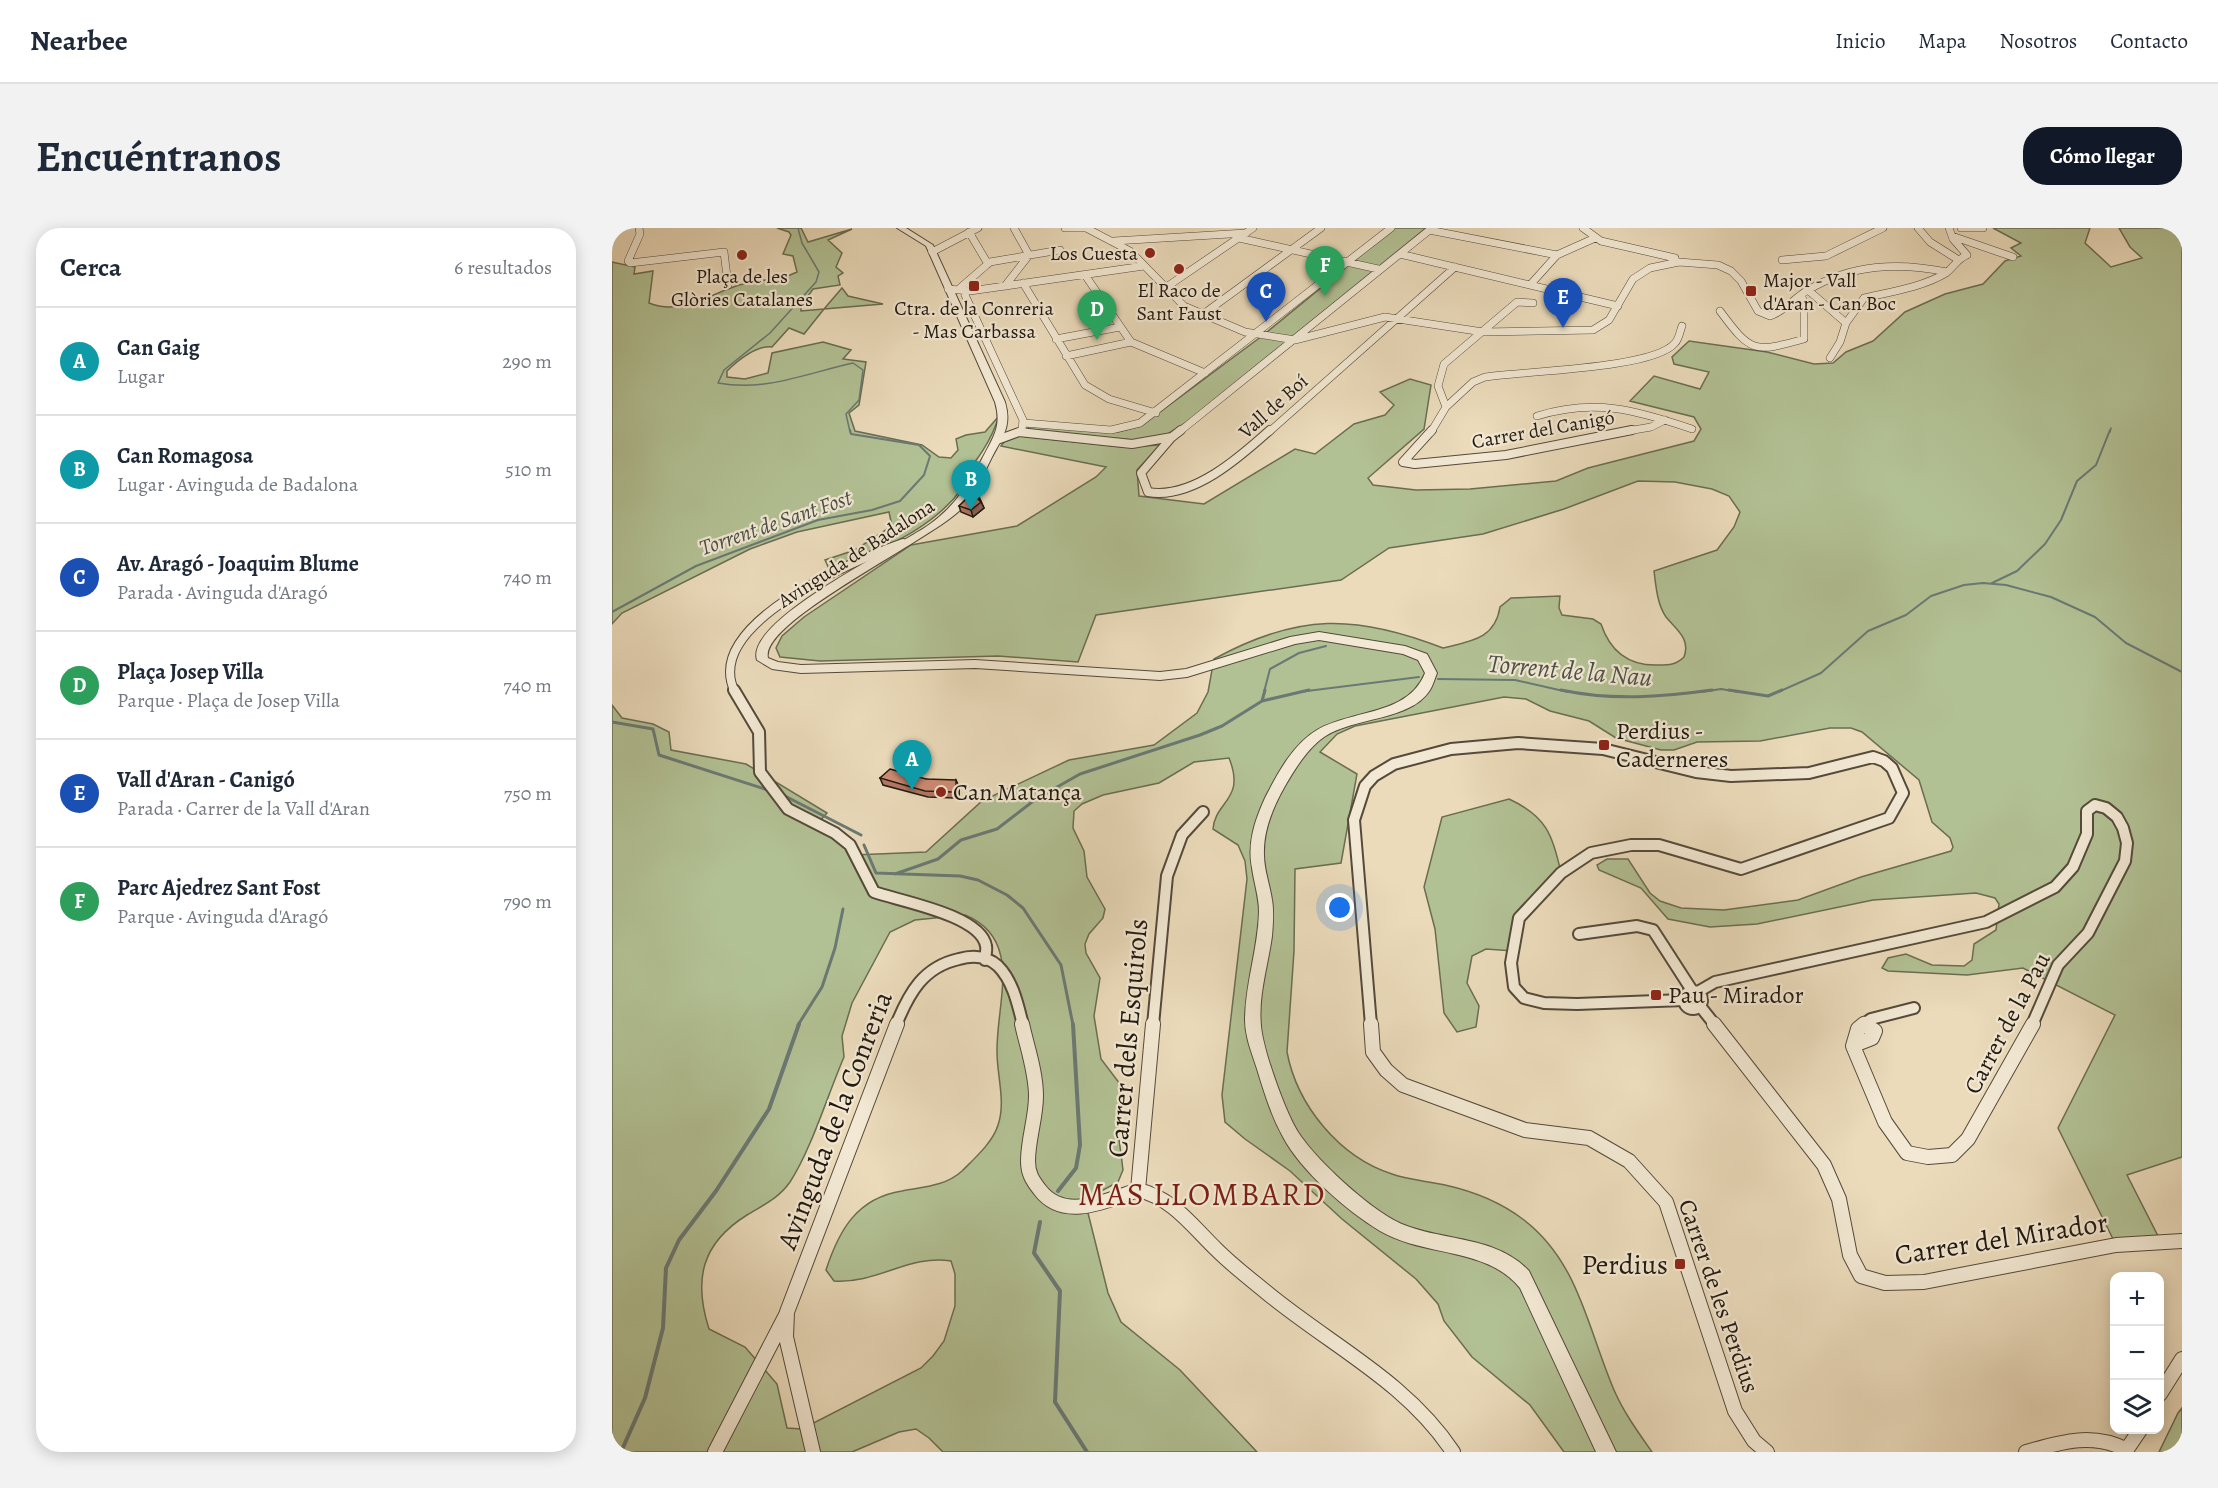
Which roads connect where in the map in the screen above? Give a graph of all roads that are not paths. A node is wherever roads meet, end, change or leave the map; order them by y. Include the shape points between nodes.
1 (639, 228) edge
2 (901, 228) edge
3 (978, 228) edge
4 (1014, 228) edge
5 (1065, 228) edge
6 (1086, 228) edge
7 (1253, 228) edge
8 (1321, 228) edge
9 (1391, 228) edge
10 (1582, 228) edge
11 (1882, 228) edge
12 (1918, 228) edge
13 (1949, 228) edge
14 (1961, 228) edge
15 (1983, 228) edge
16 (1431, 229) edge
17 (969, 232) junction
18 (1246, 233) junction
19 (1952, 236) junction
20 (1239, 238) junction
21 (1595, 238) junction
22 (1114, 241) junction
23 (1060, 250) dead end
24 (1292, 250) junction
25 (932, 252) junction
26 (1400, 254) junction
27 (1029, 255) junction
28 (1557, 255) junction
29 (2013, 256) dead end
30 (1957, 259) junction
31 (1782, 260) dead end
32 (1669, 261) junction
33 (1347, 262) junction
34 (988, 264) junction
35 (1144, 266) junction
36 (1455, 267) junction
37 (1378, 270) junction
38 (1947, 272) junction
39 (1085, 275) junction
40 (1023, 283) junction
41 (728, 285) dead end
42 (1005, 285) junction
43 (1530, 285) junction
44 (960, 288) junction
45 (1165, 288) junction
46 (1808, 290) junction
47 (967, 293) junction
48 (951, 294) junction
49 (1801, 295) junction
50 (1533, 303) dead end
51 (1618, 306) junction
52 (1720, 311) dead end
53 (1202, 315) junction
54 (1398, 318) junction
55 (1846, 323) junction
56 (1267, 326) junction
57 (1682, 326) dead end
58 (1120, 327) junction
59 (1483, 332) junction
60 (1257, 333) junction
61 (1298, 337) junction
62 (1056, 339) junction
63 (1131, 342) junction
64 (1066, 356) junction
65 (1830, 358) dead end
66 (1205, 373) junction
67 (1446, 407) junction
68 (1156, 413) junction
69 (1004, 416) junction
70 (1537, 416) dead end
71 (1023, 420) junction
72 (1665, 420) junction
73 (1692, 429) dead end
74 (1019, 432) junction
75 (1172, 437) junction
76 (997, 440) junction
77 (906, 542) junction
78 (1203, 812) dead end
79 (1579, 934) dead end
80 (985, 960) junction
81 (1693, 998) junction
82 (1914, 1008) dead end
83 (1138, 1190) junction
84 (2182, 1241) edge
85 (787, 1312) junction
86 (2182, 1359) edge
87 (2164, 1388) edge
88 (2137, 1434) edge
89 (2126, 1451) edge
90 (715, 1452) edge
91 (813, 1452) edge
92 (1452, 1452) edge
93 (1606, 1452) edge
94 (1767, 1452) edge
95 (2026, 1452) edge

1 - 41 street via 630,263 724,252
2 - 25 street via 926,241
3 - 17 street
4 - 27 street
5 - 6 street
6 - 22 street
7 - 18 street
8 - 24 street
9 - 33 street
10 - 21 street
11 - 31 street via 1826,256
12 - 30 street via 1930,242
13 - 19 street
14 - 15 street
16 - 26 street
16 - 28 street
17 - 25 street
17 - 34 street
18 - 20 street
18 - 22 street
19 - 29 street
19 - 30 street via 1967,254
20 - 24 street
20 - 45 street
21 - 28 street
21 - 32 street
22 - 35 street
23 - 27 street
24 - 33 street
24 - 53 street
25 - 48 street
26 - 36 street
26 - 37 street
27 - 34 street
27 - 42 street
28 - 43 street
30 - 38 street
32 - 49 street via 1731,271 1758,311 1766,316 1776,315
32 - 51 street via 1633,279
33 - 37 street
33 - 56 street
34 - 44 street
35 - 39 street
35 - 45 street
36 - 43 street
36 - 54 street, Vall de Boí
37 - 61 street
38 - 46 street via 1912,264 1882,265 1849,271
38 - 55 street via 1864,298
39 - 40 street
39 - 58 street
40 - 42 street
40 - 62 street
42 - 47 street
43 - 51 street
44 - 47 street
44 - 48 street
45 - 53 street via 1184,306
46 - 49 street
46 - 55 street
47 - 48 street
47 - 71 street
48 - 69 street
49 - 52 street via 1804,339 1769,349 1745,345
50 - 59 street, Carrer del Canigó via 1517,302
51 - 59 street via 1604,325 1593,330
53 - 60 street
54 - 59 street
54 - 61 street via 1377,318
54 - 75 street, Vall de Boí via 1232,464 1176,492 1148,492 1142,473
55 - 65 street
56 - 60 street
56 - 61 street
57 - 67 street via 1675,344 1657,355 1485,377 1473,382
58 - 62 street
58 - 63 street
59 - 67 street, Carrer del Canigó via 1439,369 1440,400
60 - 61 street
60 - 66 street
61 - 75 street
62 - 64 street
63 - 64 street
63 - 66 street
64 - 68 street via 1089,389
66 - 68 street
67 - 72 street, Carrer del Canigó via 1428,436 1403,462 1506,456 1582,438 1651,428
68 - 71 street via 1140,423 1111,430
69 - 71 street
69 - 76 street, Avinguda de Badalona
70 - 72 street via 1559,408 1607,405
71 - 74 street
72 - 73 street
74 - 75 street via 1132,444
74 - 76 street
76 - 77 street, Avinguda de Badalona via 958,506 933,527
77 - 80 street via 838,574 759,619 732,656 729,677 761,738 760,772 783,804 850,845 874,892 957,918 985,942
77 - 93 street, Avinguda de Badalona via 782,623 765,641 763,660 801,669 975,664 1160,676 1187,673 1319,636 1394,648 1423,657 1431,673 1421,696 1407,705 1333,725 1314,736 1298,756 1262,820 1257,858 1266,913 1254,1031 1285,1124 1304,1152 1366,1210 1395,1230 1491,1256 1516,1269 1526,1282
78 - 83 street, Carrer dels Esquirols via 1182,835 1167,876
79 - 81 street via 1637,926 1653,930
80 - 83 street via 1011,981 1036,1085 1028,1156 1031,1180 1048,1198 1069,1207 1094,1207
80 - 85 street, Avinguda de la Conreria via 968,957 940,965 922,977 906,1000
81 - 82 street, Carrer de la Pau via 1714,982 1986,922 2055,887 2067,874 2087,834 2087,811 2095,805 2116,817 2127,843 2125,861 2088,933 2058,965 2032,1026 1968,1139 1952,1155 1928,1157 1906,1153 1885,1122 1854,1045 1858,1029 1871,1019
81 - 84 street, Carrer del Mirador via 1824,1165 1839,1199 1850,1255 1861,1276 1885,1283 1924,1282 2116,1245
81 - 94 street, Carrer de les Perdius via 1577,1004 1524,998 1514,987 1511,963 1519,918 1561,873 1591,853 1631,845 1659,845 1741,869 1889,818 1903,793 1899,775 1880,758 1863,757 1806,773 1712,775 1603,748 1517,741 1410,757 1375,775 1362,788 1355,812 1373,1052 1403,1085 1525,1130 1588,1138 1629,1161 1666,1202 1735,1411 1754,1441
83 - 92 street, Carrer dels Esquirols via 1156,1194 1168,1203 1224,1257 1289,1310 1397,1388 1440,1431
85 - 90 street
85 - 91 street, Avinguda de la Conreria via 786,1337
86 - 87 street
88 - 89 street
89 - 95 street via 2103,1437 2061,1442

